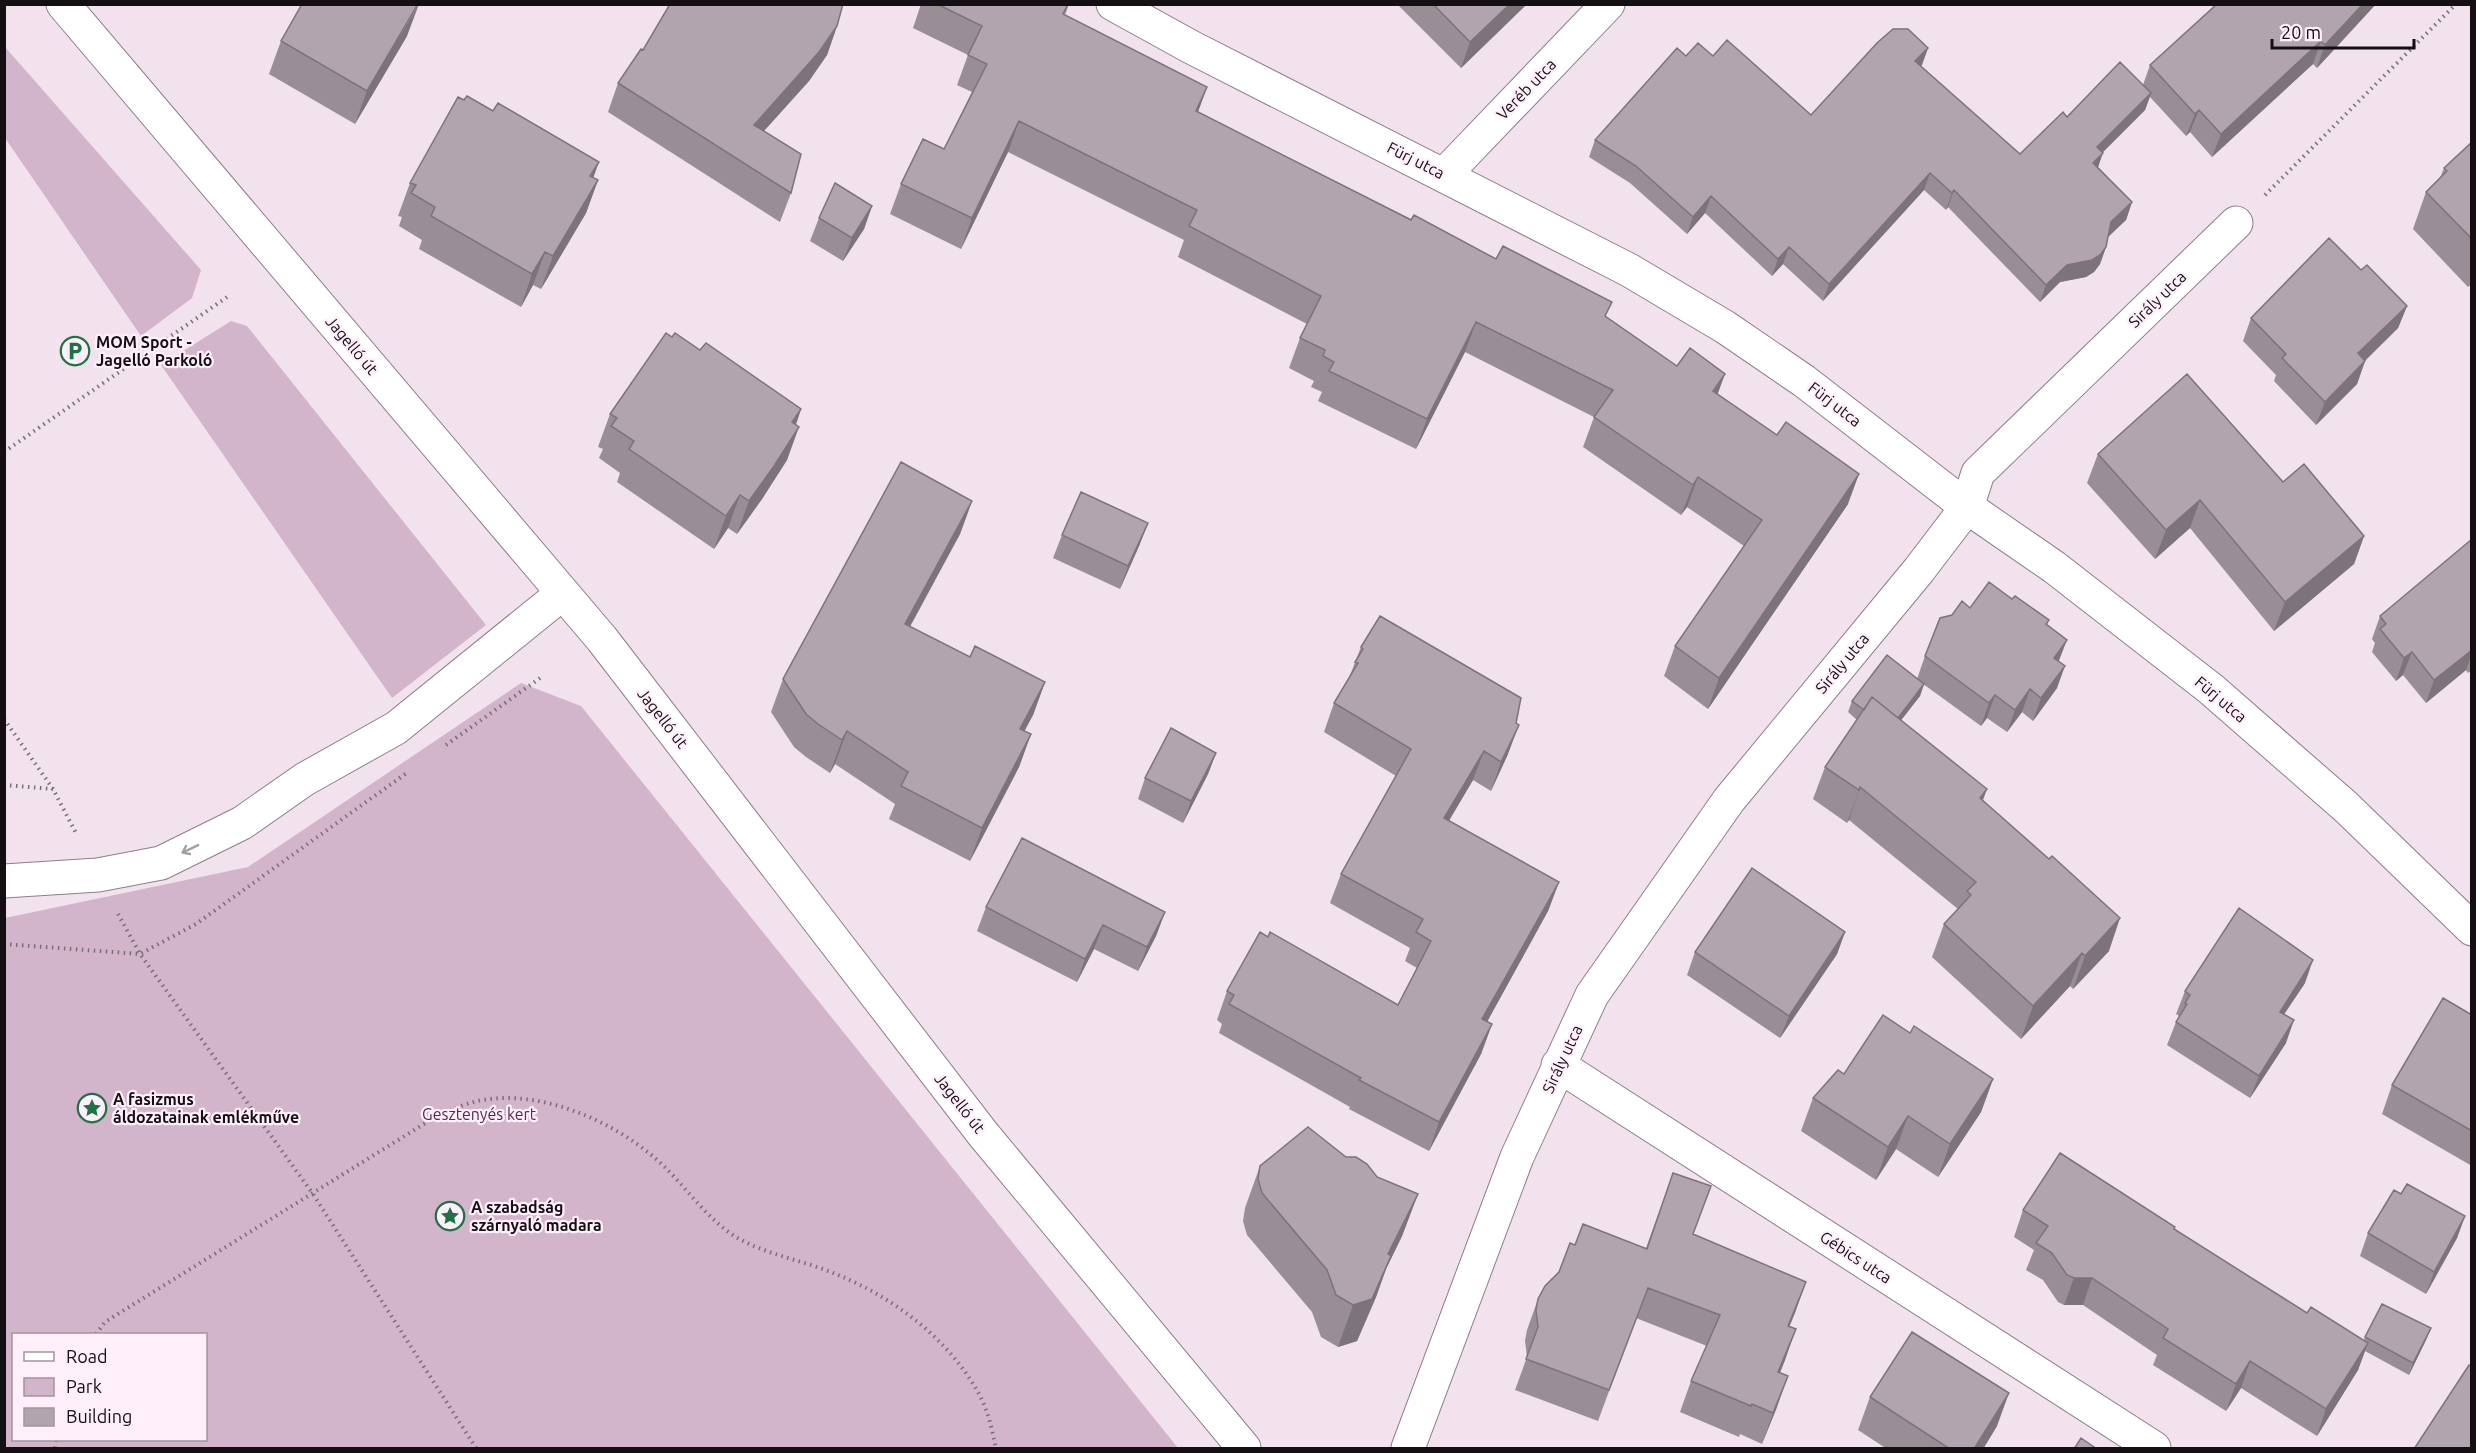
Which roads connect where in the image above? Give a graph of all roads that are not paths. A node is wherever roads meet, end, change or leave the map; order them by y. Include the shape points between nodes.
1 (63, 4) edge
2 (1113, 4) edge
3 (1608, 4) edge
4 (1445, 174) junction
5 (2236, 223) road end
6 (1967, 507) junction
7 (563, 593) junction
8 (4, 881) edge
9 (2472, 929) edge
10 (1558, 1065) junction
11 (1244, 1449) edge
12 (1407, 1449) edge
13 (2154, 1449) edge

1 - 7 street, Jagelló út
2 - 4 street, Fürj utca
3 - 4 street, Veréb utca
4 - 6 street, Fürj utca via 1629,270 1725,327 1804,381
5 - 6 street, Sirály utca via 1978,473
6 - 9 street, Fürj utca via 2055,567 2211,689 2346,807
6 - 10 street, Sirály utca via 1729,800 1592,995
7 -> 8 street via 396,728 305,779 242,823 161,863 98,874
7 - 11 street, Jagelló út via 983,1134
10 - 12 street, Sirály utca via 1517,1158
10 - 13 street, Gébics utca

